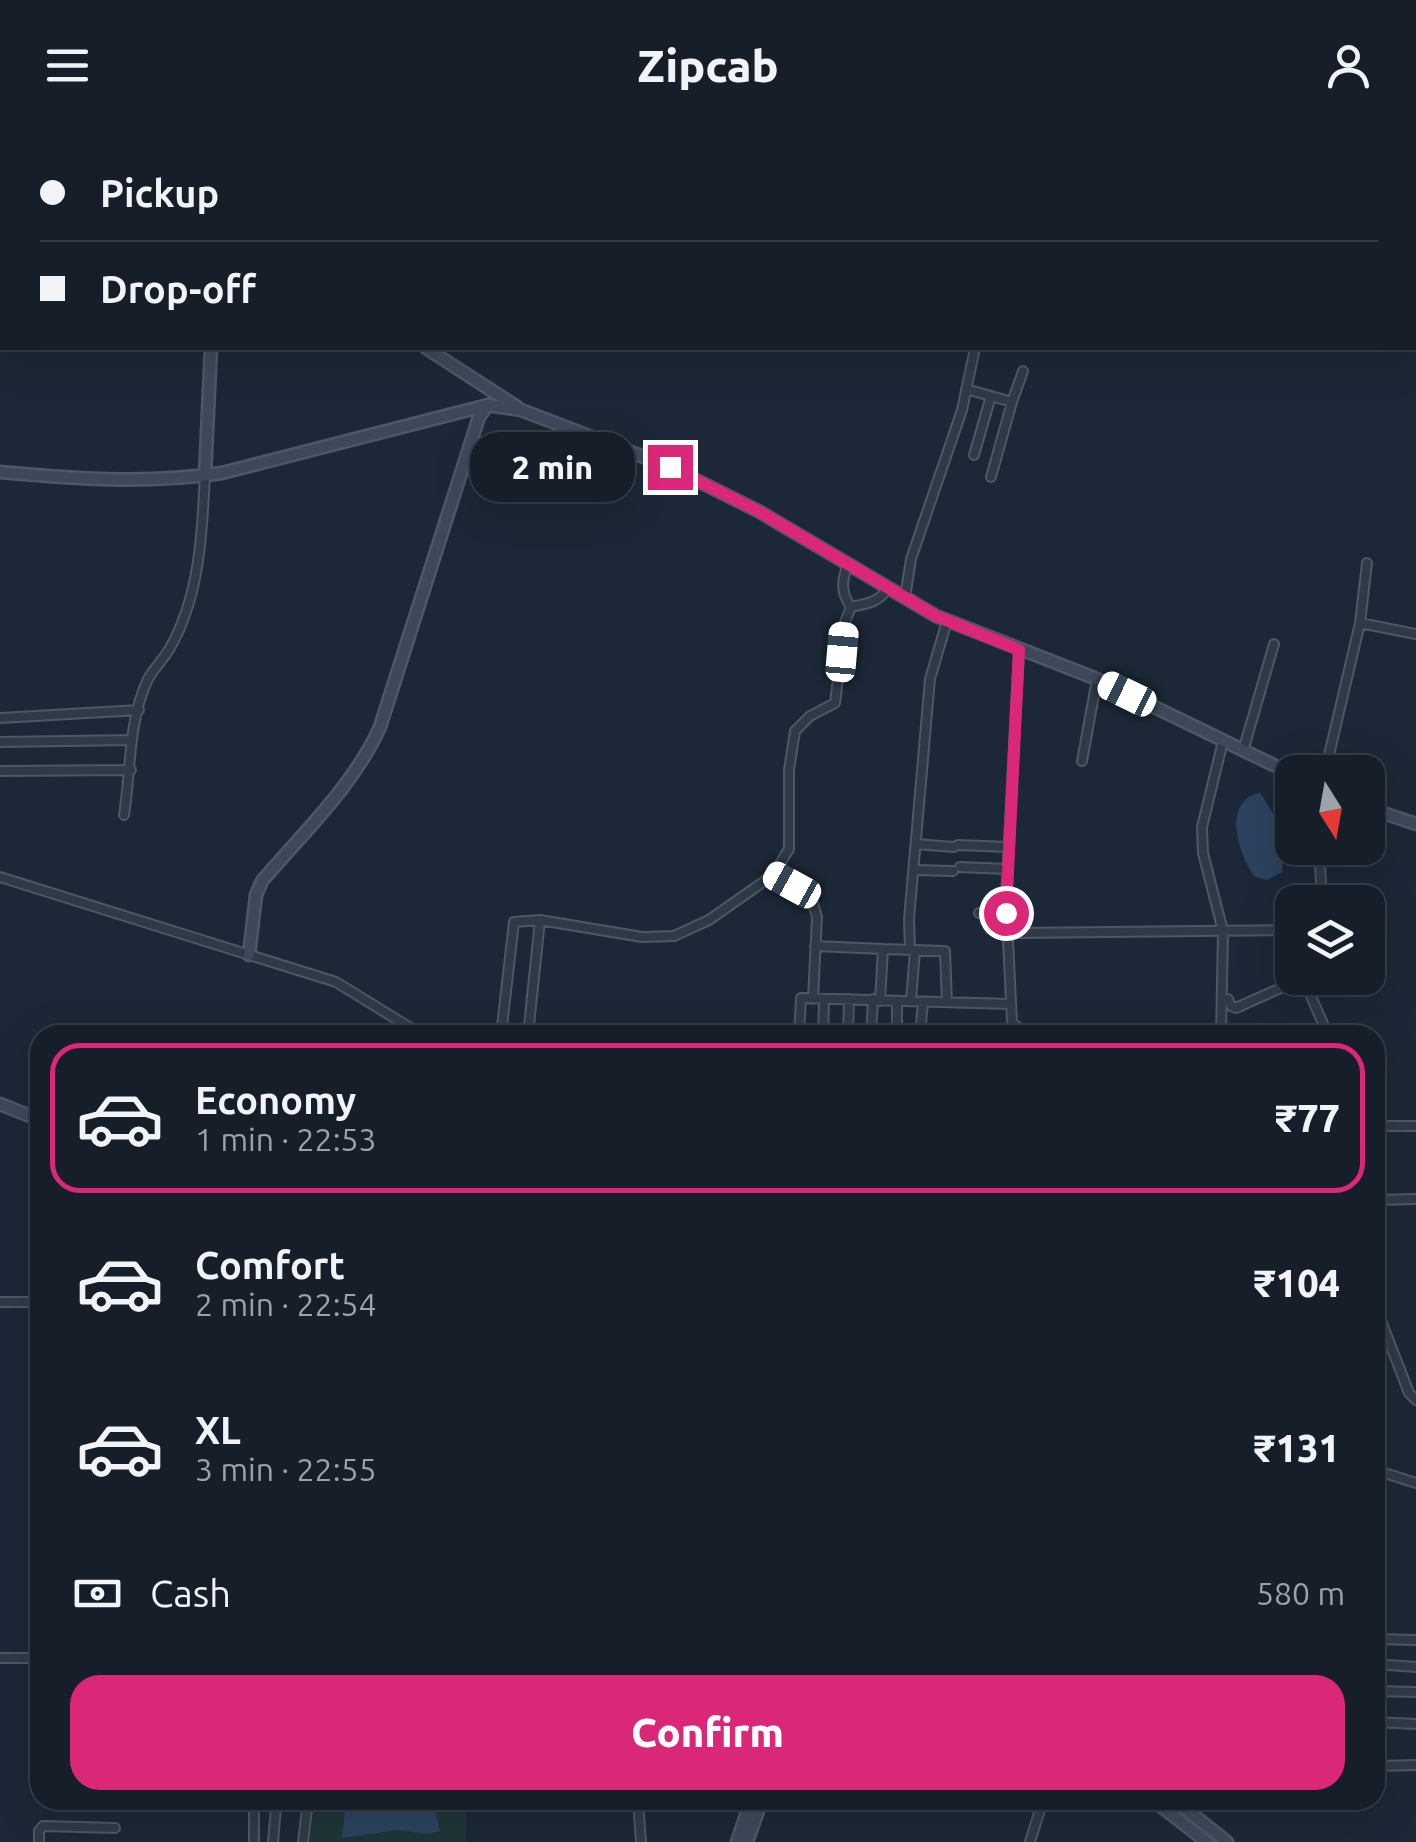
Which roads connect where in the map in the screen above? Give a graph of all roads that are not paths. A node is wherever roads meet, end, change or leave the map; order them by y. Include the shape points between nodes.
1 (211, 350) edge
2 (429, 350) edge
3 (975, 350) edge
4 (1022, 372) dead end
5 (966, 389) junction
6 (991, 396) junction
7 (1012, 402) junction
8 (488, 404) junction
9 (521, 410) junction
10 (974, 455) dead end
11 (0, 472) edge
12 (205, 476) junction
13 (992, 478) dead end
14 (848, 563) junction
15 (1367, 563) dead end
16 (888, 587) junction
17 (905, 598) junction
18 (851, 607) junction
19 (947, 621) junction
20 (1360, 623) junction
21 (1416, 634) edge
22 (1274, 644) dead end
23 (1019, 650) junction
24 (1097, 679) junction
25 (139, 710) junction
26 (0, 718) edge
27 (131, 740) junction
28 (1223, 741) junction
29 (0, 742) edge
30 (1243, 751) junction
31 (1328, 755) edge
32 (1082, 761) dead end
33 (1275, 766) edge
34 (131, 770) junction
35 (0, 771) edge
36 (1385, 814) edge
37 (124, 815) dead end
38 (1416, 824) edge
39 (916, 844) junction
40 (1008, 847) junction
41 (1007, 869) junction
42 (914, 870) junction
43 (773, 875) junction
44 (0, 877) edge
45 (979, 912) dead end
46 (1006, 913) junction
47 (540, 920) junction
48 (1275, 929) edge
49 (1224, 931) junction
50 (1007, 933) junction
51 (815, 946) junction
52 (883, 950) junction
53 (912, 950) junction
54 (249, 955) junction
55 (1275, 991) edge
56 (1310, 995) edge
57 (849, 998) junction
58 (1228, 998) dead end
59 (813, 999) junction
60 (824, 1000) junction
61 (876, 1000) junction
62 (898, 1001) junction
63 (911, 1001) junction
64 (923, 1002) junction
65 (946, 1002) junction
66 (1010, 1004) junction
67 (406, 1025) edge
68 (502, 1025) edge
69 (529, 1025) edge
70 (800, 1025) edge
71 (823, 1025) edge
72 (848, 1025) edge
73 (872, 1025) edge
74 (897, 1025) edge
75 (921, 1025) edge
76 (1015, 1025) edge
77 (1221, 1025) edge
78 (1324, 1025) edge
79 (0, 1104) edge
80 (30, 1116) edge
81 (1385, 1126) edge
82 (1416, 1126) edge
83 (1416, 1198) edge
84 (1385, 1200) edge
85 (0, 1302) edge
86 (30, 1302) edge
87 (1385, 1331) edge
88 (1416, 1400) edge
89 (1385, 1473) edge
90 (1416, 1483) edge
91 (1385, 1638) edge
92 (1416, 1640) edge
93 (0, 1658) edge
94 (30, 1658) edge
95 (1385, 1665) edge
96 (1416, 1667) edge
97 (1385, 1692) edge
98 (1416, 1692) edge
99 (1385, 1722) edge
100 (1416, 1724) edge
101 (1416, 1765) edge
102 (1385, 1766) edge
103 (254, 1810) edge
104 (276, 1810) edge
105 (307, 1810) edge
106 (639, 1810) edge
107 (748, 1810) edge
108 (758, 1810) edge
109 (1040, 1810) edge
110 (1167, 1810) edge
111 (1182, 1810) edge
112 (80, 1827) junction
113 (115, 1828) dead end
114 (1207, 1839) edge
115 (39, 1842) edge
116 (80, 1842) edge
117 (254, 1842) edge
118 (273, 1842) edge
119 (303, 1842) edge
120 (641, 1842) edge
121 (737, 1842) edge
122 (747, 1842) edge
123 (1030, 1842) edge
124 (1226, 1842) edge

1 - 12 main road
2 - 9 main road
3 - 5 street
4 - 7 street
5 - 6 street
5 - 17 street via 911,559
6 - 7 street
6 - 10 street
7 - 13 street
8 - 9 main road
8 - 12 main road
8 - 54 main road via 380,727 336,795 262,880
9 - 14 main road via 670,467
11 - 12 main road via 140,482
12 - 25 street via 201,554 189,603
14 - 16 main road
14 - 18 street via 843,596
15 - 20 street
16 - 17 main road
16 - 18 street via 872,603
17 - 19 main road
18 - 43 street via 835,703 796,731 789,849
19 - 23 main road
19 - 39 street via 930,679
20 - 21 street
20 - 31 street
22 - 30 street
23 - 24 main road
23 - 40 street
24 - 28 main road
24 - 32 street
25 - 26 street
25 - 27 street
27 - 29 street
27 - 34 street
28 - 30 main road
28 - 49 street via 1202,853
30 - 33 main road
34 - 35 street
34 - 37 street
36 - 38 main road
39 - 40 street
39 - 42 street
40 - 41 street
41 - 42 street
41 - 46 street
42 - 53 street
43 - 47 street via 674,936 642,938
43 - 51 street via 811,896
44 - 54 street
45 - 46 street
46 - 50 street
47 - 68 street via 514,922
47 - 69 street
48 - 49 street
49 - 50 street
49 - 77 street
50 - 66 street
51 - 52 street
51 - 59 street
52 - 53 street
52 - 61 street
53 - 63 street
53 - 65 street via 944,951
54 - 67 street via 336,982
55 - 58 street via 1236,1008
56 - 78 street
57 - 60 street
57 - 61 street
57 - 72 street
59 - 60 street
59 - 70 street via 801,998
60 - 71 street
61 - 62 street
61 - 73 street
62 - 63 street
62 - 74 street
63 - 64 street
64 - 65 street
64 - 75 street
65 - 66 street
66 - 76 street
79 - 80 main road
81 - 82 street
83 - 84 street
85 - 86 street
87 - 88 street
89 - 90 street
91 - 92 street
93 - 94 street
95 - 96 street
97 - 98 street
99 - 100 street
101 - 102 street
103 - 117 street
104 - 118 street
105 - 119 street
106 - 120 street
107 - 121 main road
108 - 122 main road
109 - 123 street
110 - 114 main road
111 - 114 main road
112 - 113 street
112 - 115 street via 44,1826
112 - 116 street
114 - 124 main road

